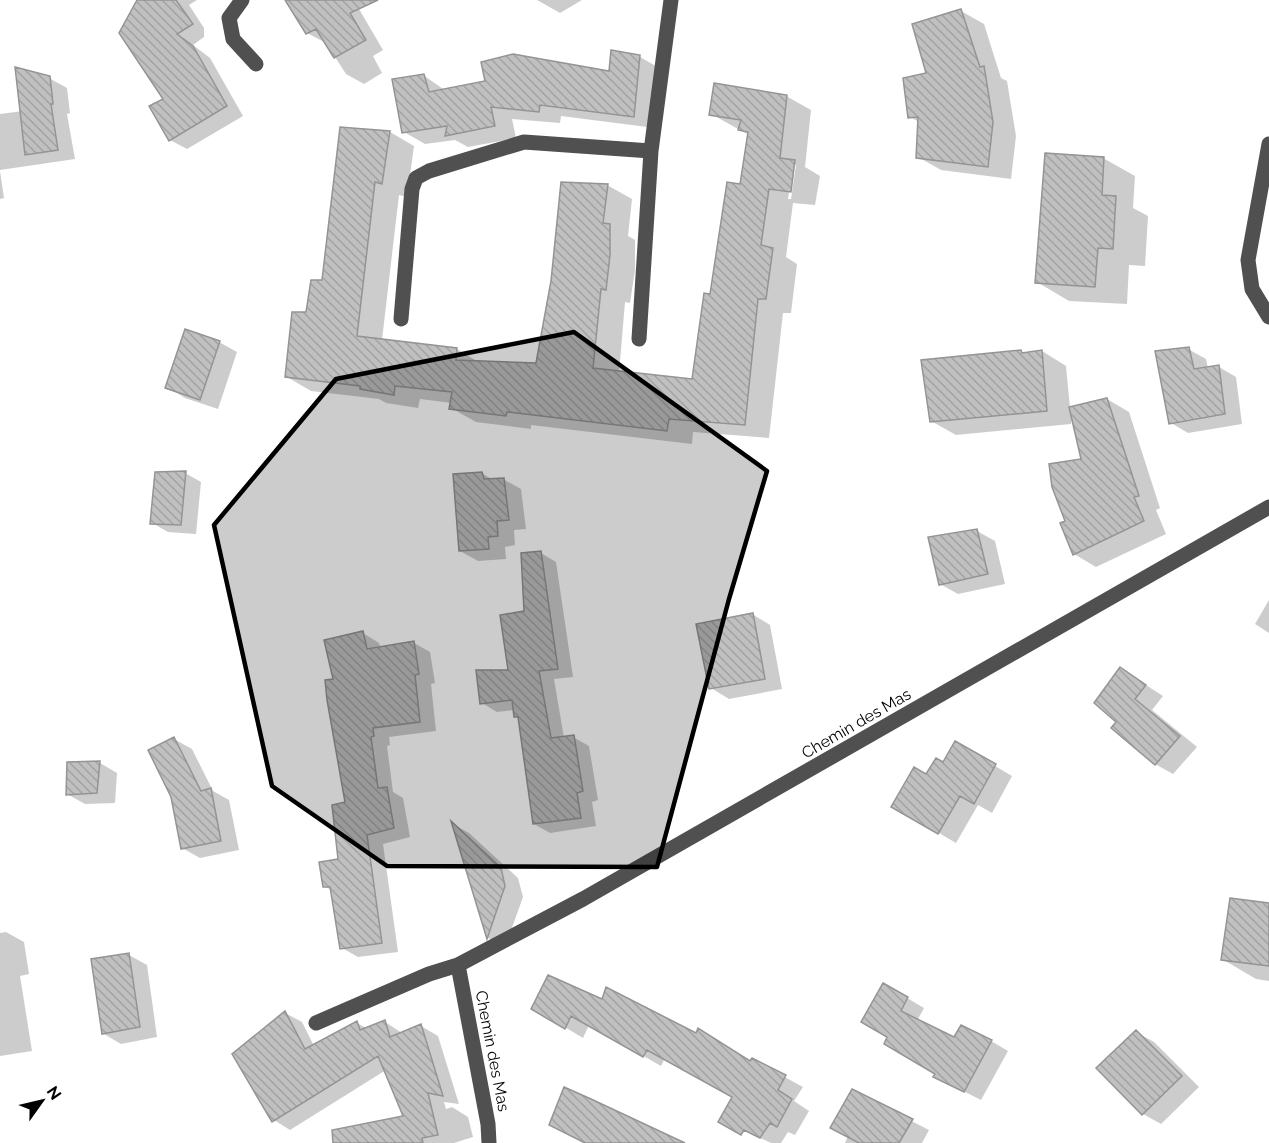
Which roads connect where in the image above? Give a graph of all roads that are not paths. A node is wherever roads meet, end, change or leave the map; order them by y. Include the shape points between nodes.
1 (242, 0) edge
2 (671, 0) edge
3 (256, 64) dead end
4 (1269, 144) edge
5 (651, 151) junction
6 (1269, 317) edge
7 (401, 319) dead end
8 (639, 339) dead end
9 (1269, 507) edge
10 (458, 965) junction
11 (316, 1023) dead end
12 (489, 1143) edge

1 - 3 street via 229,18 233,39
2 - 5 street
4 - 6 street via 1248,260 1252,289
5 - 7 street via 524,142 416,178
5 - 8 street
9 - 10 street, Chemin des Mas via 584,899
10 - 11 street, Chemin des Mas
10 - 12 street, Chemin des Mas

